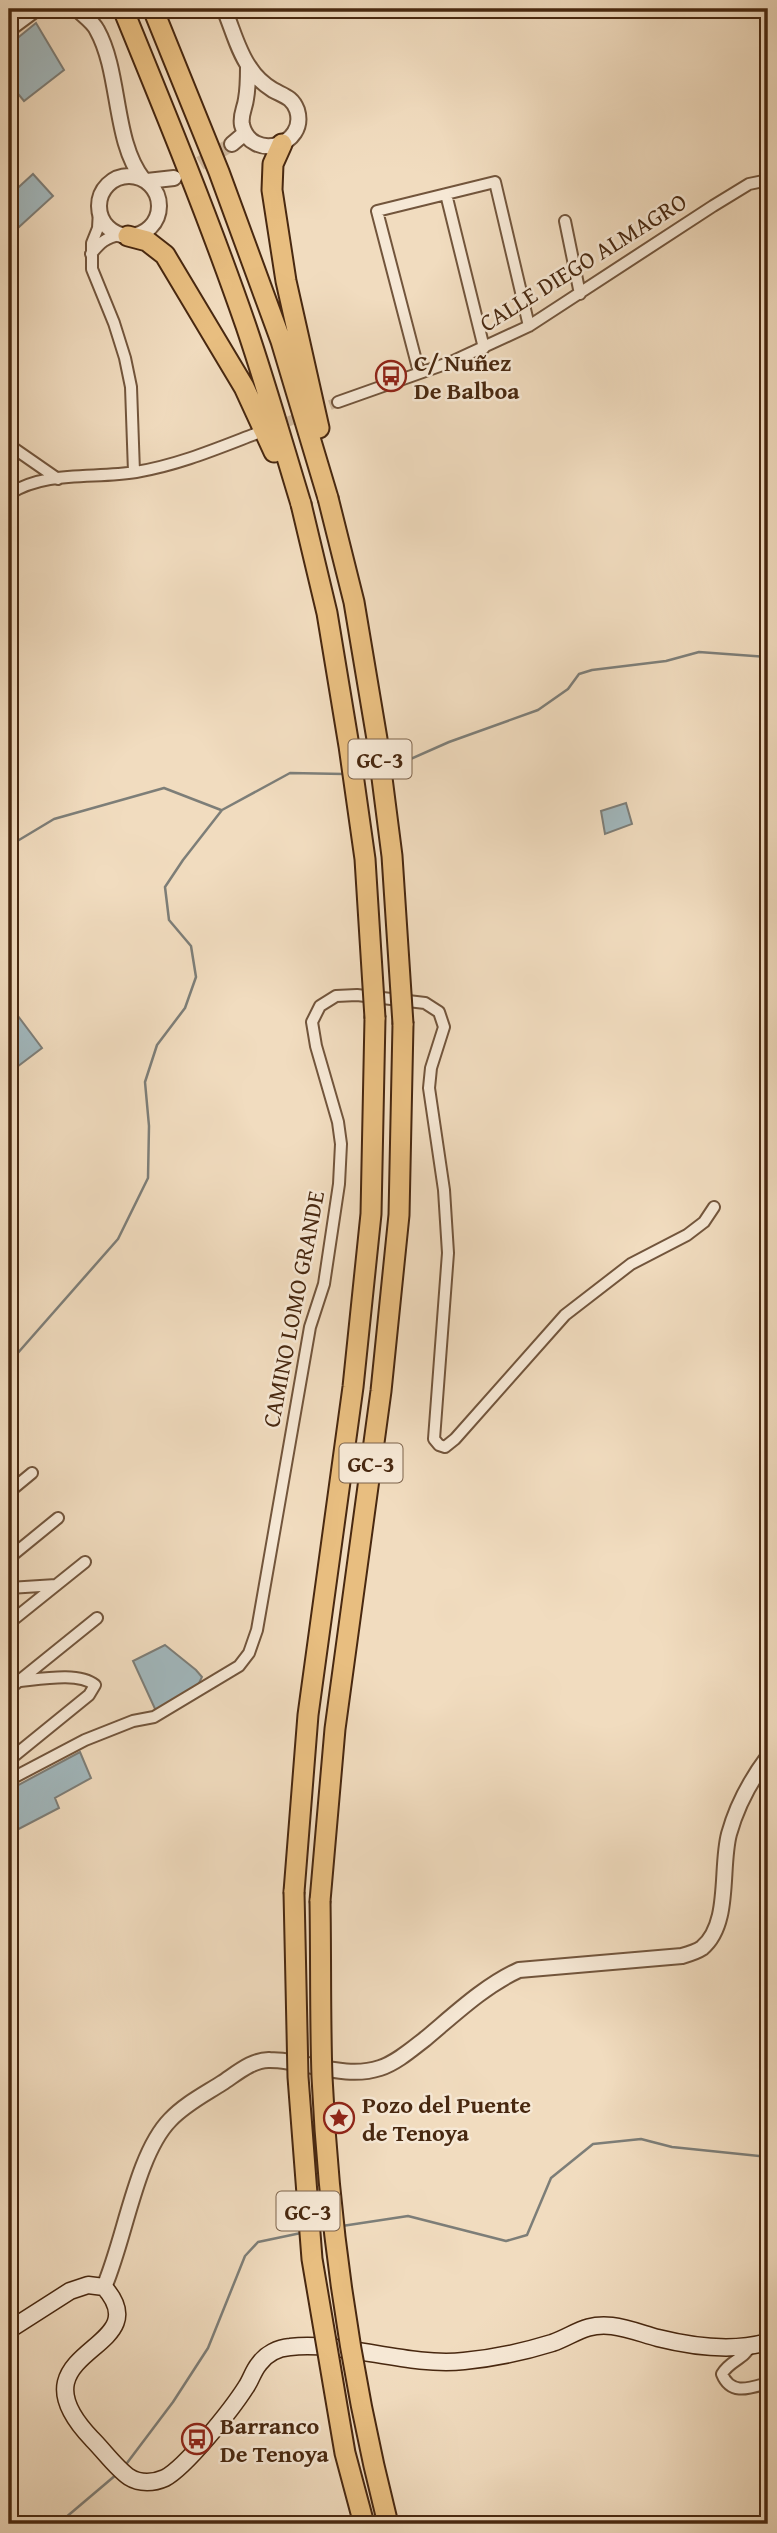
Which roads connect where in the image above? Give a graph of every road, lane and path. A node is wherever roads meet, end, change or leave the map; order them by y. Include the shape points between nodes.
1 (36, 9) edge
2 (75, 9) edge
3 (123, 9) edge
4 (153, 9) edge
5 (224, 9) edge
6 (9, 29) edge
7 (248, 66) junction
8 (274, 90) junction
9 (246, 102) junction
10 (245, 133) junction
11 (126, 144) junction
12 (232, 144) tunnel mouth
13 (282, 144) junction
14 (116, 179) junction
15 (145, 180) junction
16 (768, 180) edge
17 (446, 194) junction
18 (159, 200) junction
19 (99, 210) junction
20 (565, 222) dead end
21 (124, 235) junction
22 (92, 254) junction
23 (580, 294) junction
24 (529, 326) junction
25 (484, 348) junction
26 (419, 373) junction
27 (338, 402) tunnel mouth
28 (255, 434) dead end
29 (9, 445) edge
30 (134, 450) junction
31 (156, 468) junction
32 (134, 472) junction
33 (113, 474) junction
34 (58, 479) junction
35 (9, 494) edge
36 (332, 497) junction
37 (298, 509) junction
38 (714, 1207) dead end
39 (32, 1474) dead end
40 (9, 1492) edge
41 (58, 1518) dead end
42 (9, 1558) edge
43 (85, 1562) dead end
44 (56, 1585) junction
45 (9, 1588) edge
46 (97, 1618) dead end
47 (9, 1623) edge
48 (14, 1681) edge
49 (9, 1689) edge
50 (768, 1757) edge
51 (9, 1760) edge
52 (9, 1780) edge
53 (104, 2287) junction
54 (9, 2330) edge
55 (768, 2342) edge
56 (751, 2345) junction
57 (768, 2383) edge
58 (363, 2524) edge
59 (388, 2524) edge

1 - 6 street
2 - 11 street via 96,29 114,81
3 - 37 highway, GC-3 via 245,324 270,397
4 - 36 highway, GC-3 via 281,341
5 - 7 street
7 - 8 street
7 - 9 street
8 - 9 street via 258,92
8 - 13 street via 290,98 298,114 295,132
9 - 10 street via 241,117
10 - 12 street
10 - 13 street via 265,147
11 - 14 street
11 - 15 street via 133,167
13 - 36 highway via 273,164 274,203
14 - 15 street
14 - 19 street via 102,192
15 - 18 street
15 - 18 street via 174,178
16 - 23 street, CALLE DIEGO ALMAGRO via 749,184
17 - 24 street via 495,181
17 - 25 street
17 - 26 street via 377,211
18 - 21 street via 152,226 137,235
19 - 21 street via 106,225
19 - 22 street
20 - 23 street
21 - 22 street via 110,236
21 - 37 highway via 147,241 166,255 244,387
22 - 30 street via 95,282 125,358
23 - 24 street, CALLE DIEGO ALMAGRO
24 - 25 street, CALLE DIEGO ALMAGRO
25 - 26 street, CALLE DIEGO ALMAGRO
26 - 27 street, CALLE DIEGO ALMAGRO
28 - 31 street
29 - 34 street
30 - 31 street
30 - 32 street
30 - 33 street
31 - 32 street
32 - 33 street
33 - 34 street
34 - 35 street
36 - 59 highway, GC-3, bridge via 377,739 392,856 403,1024 399,1214 335,1730 320,1901 322,2077 337,2259 370,2453
37 - 58 highway, GC-3, bridge via 327,613 358,809 375,1018 371,1214 353,1387 308,1715 294,1892 298,2077 312,2259 345,2453
38 - 52 street, CAMINO LOMO GRANDE via 687,1235 631,1264 565,1315 455,1439 445,1447 439,1445 434,1439 448,1254 429,1088 444,1027 439,1012 425,1003 357,995 336,996 320,1006 312,1022 338,1122 339,1184 324,1284 310,1327 267,1578 249,1653 239,1665 154,1717 85,1740
39 - 40 street
41 - 42 street
43 - 44 street
44 - 45 street
44 - 47 street
46 - 48 street
48 - 49 street
48 - 51 street via 69,1677 88,1679 95,1685 89,1695
50 - 53 street via 739,1803 728,1837 719,1920 700,1950 682,1956 519,1970 498,1979 382,2068 356,2072 268,2059 250,2065 190,2104 155,2140
53 - 54 main road via 88,2285 70,2291
53 - 56 main road via 116,2300 118,2317 109,2336 76,2362 65,2391 70,2411 96,2443 129,2477 142,2482 166,2477 225,2417 259,2364 274,2351 291,2347 462,2362 513,2354 557,2341 581,2328 610,2325 690,2344
55 - 56 main road
56 - 57 street via 747,2354 726,2366 725,2382 740,2389

